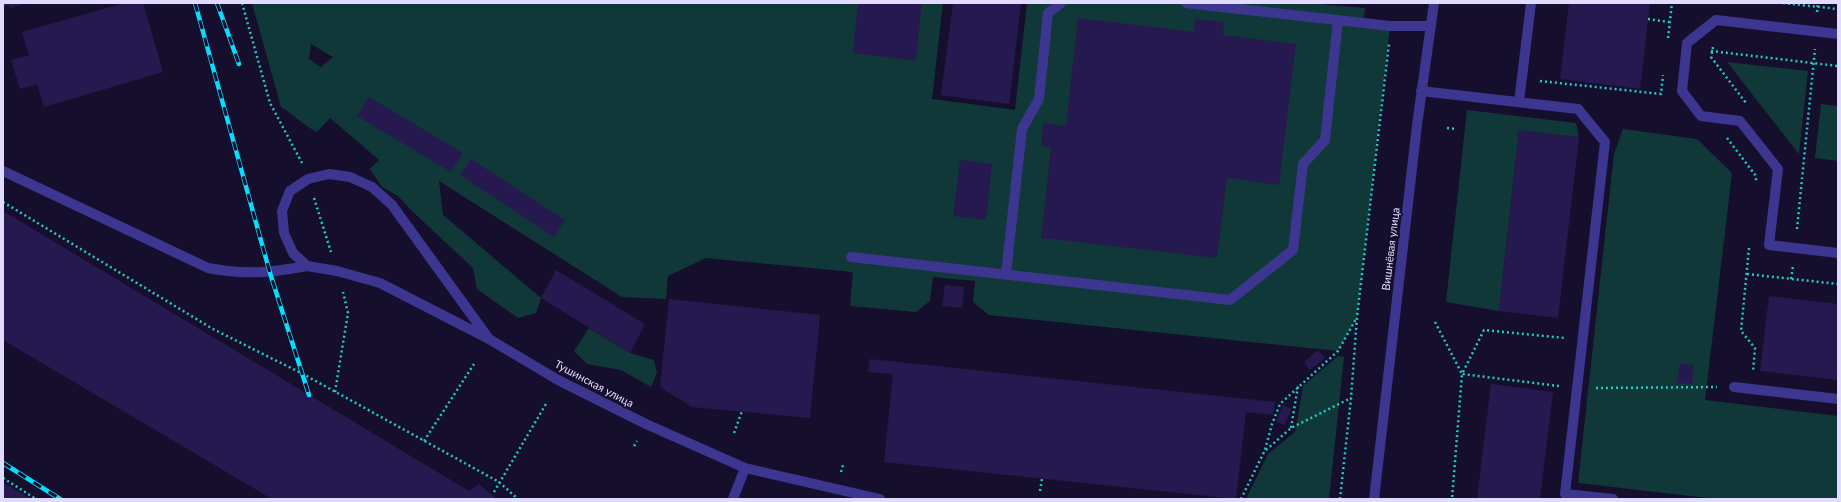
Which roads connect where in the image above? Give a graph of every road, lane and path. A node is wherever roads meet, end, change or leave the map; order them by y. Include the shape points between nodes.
1 (242, 3) edge
2 (1061, 3) edge
3 (1186, 3) edge
4 (1434, 3) edge
5 (1531, 3) edge
6 (1672, 3) edge
7 (1784, 3) edge
8 (1818, 3) edge
9 (1817, 7) junction
10 (1838, 9) edge
11 (1648, 19) dead end
12 (1338, 20) junction
13 (1716, 20) junction
14 (1669, 22) junction
15 (1390, 26) junction
16 (1431, 26) junction
17 (1817, 32) junction
18 (1838, 34) edge
19 (1686, 50) junction
20 (1712, 51) junction
21 (1814, 63) junction
22 (1838, 66) edge
23 (1664, 71) dead end
24 (1559, 84) dead end
25 (1421, 91) junction
26 (1661, 94) junction
27 (1666, 100) dead end
28 (1519, 102) junction
29 (1749, 107) dead end
30 (1447, 128) dead end
31 (1456, 129) dead end
32 (1726, 138) dead end
33 (303, 165) dead end
34 (1797, 170) dead end
35 (3, 171) edge
36 (1802, 177) junction
37 (1756, 184) dead end
38 (312, 193) dead end
39 (3, 202) edge
40 (1750, 244) dead end
41 (1795, 248) junction
42 (1838, 253) edge
43 (851, 256) dead end
44 (332, 258) dead end
45 (307, 266) junction
46 (1006, 274) junction
47 (1747, 274) junction
48 (1791, 279) junction
49 (1838, 284) edge
50 (341, 286) dead end
51 (1357, 317) junction
52 (1435, 322) dead end
53 (489, 339) junction
54 (1582, 340) junction
55 (474, 364) dead end
56 (1462, 374) junction
57 (1298, 385) junction
58 (1734, 387) joint
59 (1577, 388) junction
60 (1751, 389) junction
61 (335, 392) junction
62 (1351, 398) junction
63 (1838, 399) edge
64 (546, 404) dead end
65 (742, 411) dead end
66 (1291, 428) junction
67 (734, 433) dead end
68 (424, 441) junction
69 (637, 441) dead end
70 (634, 446) dead end
71 (1265, 450) junction
72 (745, 468) junction
73 (3, 478) edge
74 (1042, 478) dead end
75 (499, 482) junction
76 (1040, 491) dead end
77 (494, 492) dead end
78 (36, 499) edge
79 (518, 499) edge
80 (733, 499) edge
81 (875, 499) edge
82 (880, 499) edge
83 (1241, 499) edge
84 (1340, 499) edge
85 (1374, 499) edge
86 (1452, 499) edge
87 (1613, 499) edge

1 - 33 path via 270,103
2 - 46 street via 1048,13 1038,99 1022,129
3 - 12 street
4 - 16 street, Вишнёвая улица
5 - 28 street
6 - 14 path
7 - 9 path
8 - 9 path
9 - 10 path
9 - 17 path
11 - 14 path
12 - 15 street
12 - 46 street via 1325,140 1303,164 1293,250 1230,300
13 - 17 street
13 - 19 street via 1687,43
13 - 20 path
14 - 19 path via 1666,47
15 - 16 street
15 - 51 path
16 - 25 street, Вишнёвая улица
17 - 18 street
17 - 21 path
19 - 20 path
19 - 41 street via 1682,91 1701,116 1740,121 1778,168 1769,245
20 - 21 path
20 - 29 path via 1711,57
21 - 22 path
21 - 36 path
23 - 26 path
24 - 26 path
25 - 28 street
25 - 85 street, Вишнёвая улица
26 - 27 path
28 - 54 street via 1578,109 1605,142
30 - 31 path
32 - 37 path via 1756,176
34 - 36 path
35 - 45 street via 208,268 234,273 270,273
36 - 41 path
38 - 44 path
39 - 61 path via 213,328
40 - 47 path
41 - 42 street
41 - 48 path
43 - 46 street
45 - 53 street, Тушинская улица via 380,283
45 - 53 street via 293,253 284,233 282,211 290,191 308,179 329,174 350,177 372,187 392,205
47 - 48 path
47 - 60 path via 1741,331 1755,348
48 - 49 path
50 - 61 path via 348,313
51 - 57 path via 1338,351
51 - 62 path
52 - 56 path
53 - 72 street, Тушинская улица via 558,380 646,424
54 - 56 path via 1484,330
54 - 59 street
55 - 68 path
56 - 59 path
56 - 86 path
57 - 66 path
57 - 71 path via 1280,404
58 - 59 path
58 - 60 street
59 - 87 street via 1565,494
60 - 63 street
61 - 68 path
62 - 66 path
62 - 84 path
64 - 75 path
65 - 67 path
66 - 71 path
68 - 75 path
69 - 70 path
71 - 83 path
72 - 80 street
72 - 81 street, Тушинская улица
73 - 78 path
74 - 76 path
75 - 77 path
75 - 79 path
81 - 82 street, Тушинская улица

